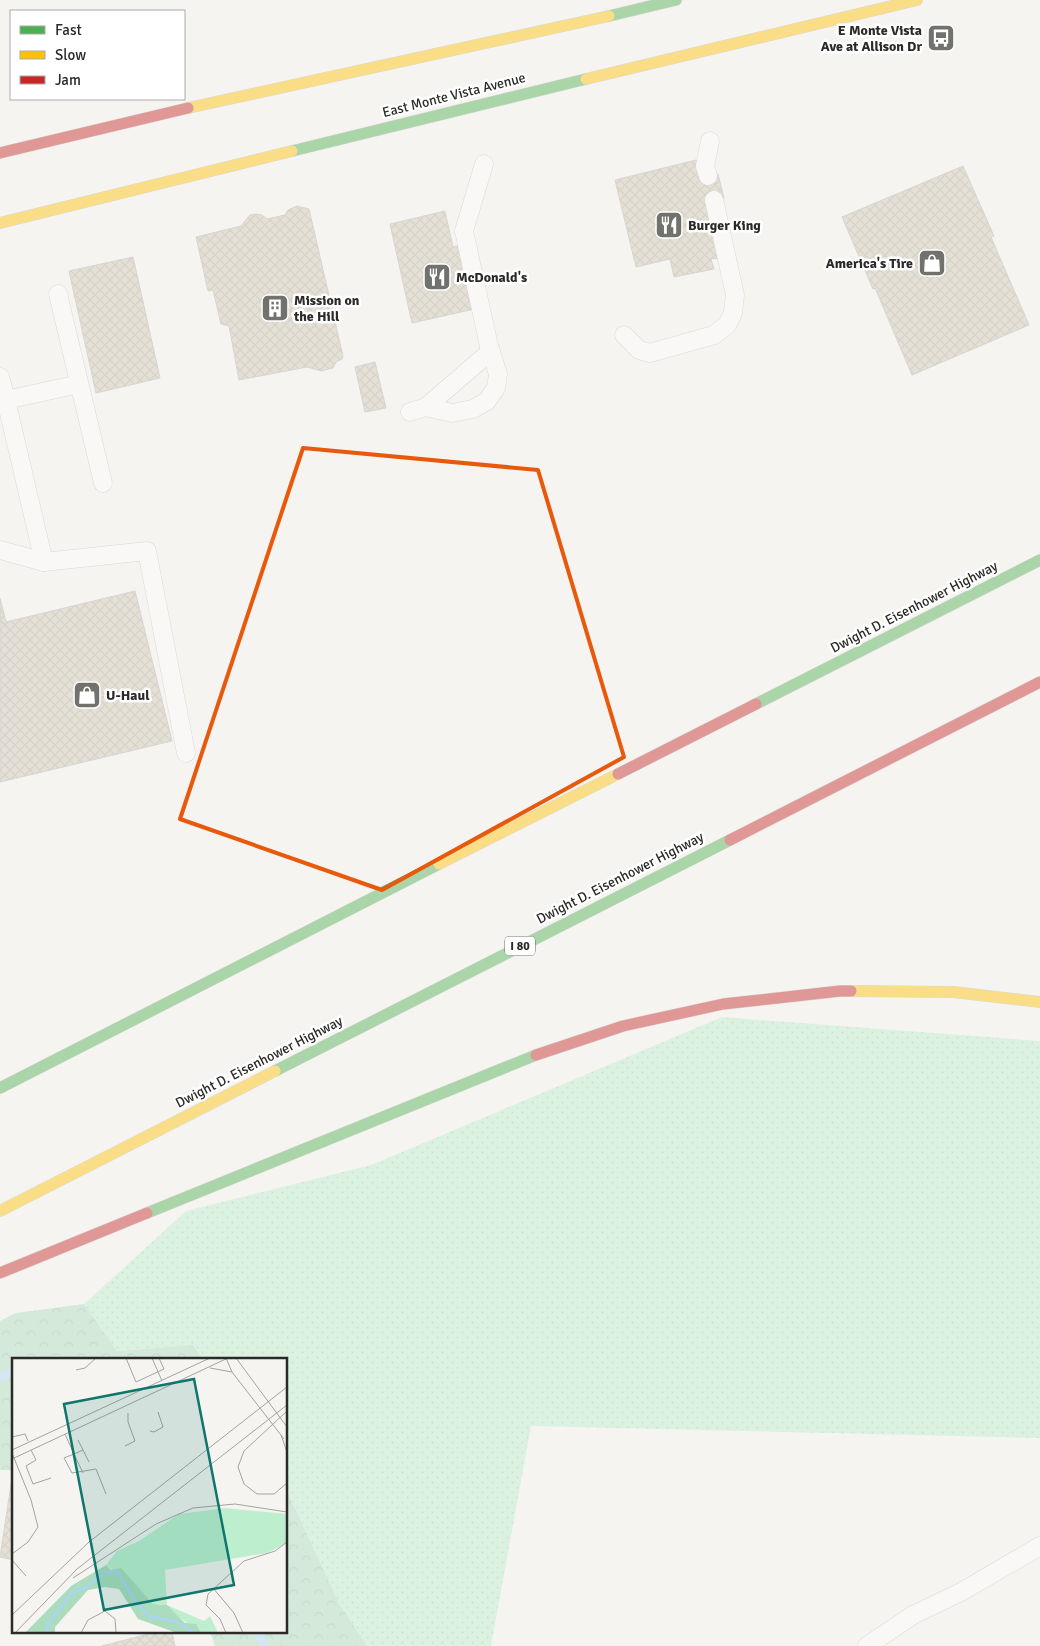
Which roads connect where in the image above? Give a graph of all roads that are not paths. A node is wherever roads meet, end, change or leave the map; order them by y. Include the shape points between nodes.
1 (676, 0) edge
2 (917, 0) edge
3 (633, 5) edge
4 (710, 141) dead end
5 (0, 152) edge
6 (484, 164) dead end
7 (708, 176) dead end
8 (714, 200) dead end
9 (0, 223) edge
10 (58, 294) dead end
11 (624, 335) dead end
12 (491, 351) junction
13 (0, 377) edge
14 (79, 384) junction
15 (3, 400) edge
16 (103, 483) dead end
17 (0, 550) edge
18 (1040, 560) edge
19 (44, 562) junction
20 (1040, 682) edge
21 (186, 753) dead end
22 (1040, 1002) edge
23 (0, 1088) edge
24 (0, 1211) edge
25 (0, 1273) edge
26 (1040, 1546) edge
27 (871, 1645) edge

1 - 3 main road
2 - 9 main road, East Monte Vista Avenue
3 - 5 main road
4 - 7 lane via 705,166
6 - 12 lane via 464,231
8 - 11 lane via 735,295 733,313 727,325 714,335 650,353 639,350
10 - 14 lane
12 - 12 lane via 498,374 496,388 487,401 473,409 452,413 418,410
13 - 15 lane
14 - 15 lane
14 - 16 lane
15 - 19 lane
17 - 19 lane
18 - 23 main road, Dwight D. Eisenhower Highway
19 - 21 lane via 147,551
20 - 24 main road, Dwight D. Eisenhower Highway / I 80
22 - 25 main road via 953,992 840,991 723,1004 623,1026 528,1058
26 - 27 lane via 961,1592 913,1615

